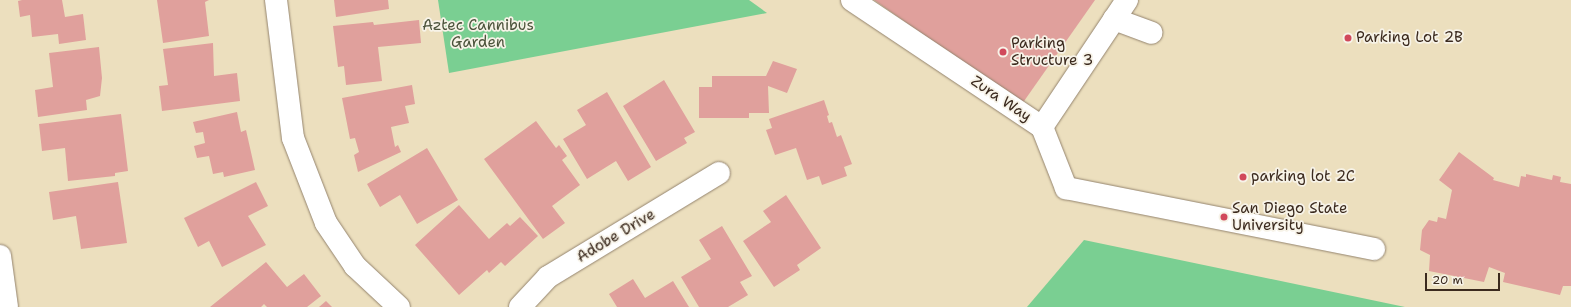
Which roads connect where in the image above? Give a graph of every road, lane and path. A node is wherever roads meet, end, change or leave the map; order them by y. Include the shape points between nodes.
1 (276, 0) edge
2 (852, 0) edge
3 (1127, 0) edge
4 (1114, 19) junction
5 (1152, 32) dead end
6 (1042, 127) junction
7 (719, 173) dead end
8 (1374, 249) dead end
9 (0, 256) edge
10 (7, 307) edge
11 (399, 307) edge
12 (520, 307) edge

1 - 11 street via 293,138 326,223 355,266
2 - 6 street, Zura Way
3 - 4 street, Zura Way
4 - 5 street
4 - 6 street, Zura Way
6 - 8 street via 1066,188 1128,198 1252,227
7 - 12 street, Adobe Drive via 548,278
9 - 10 street

